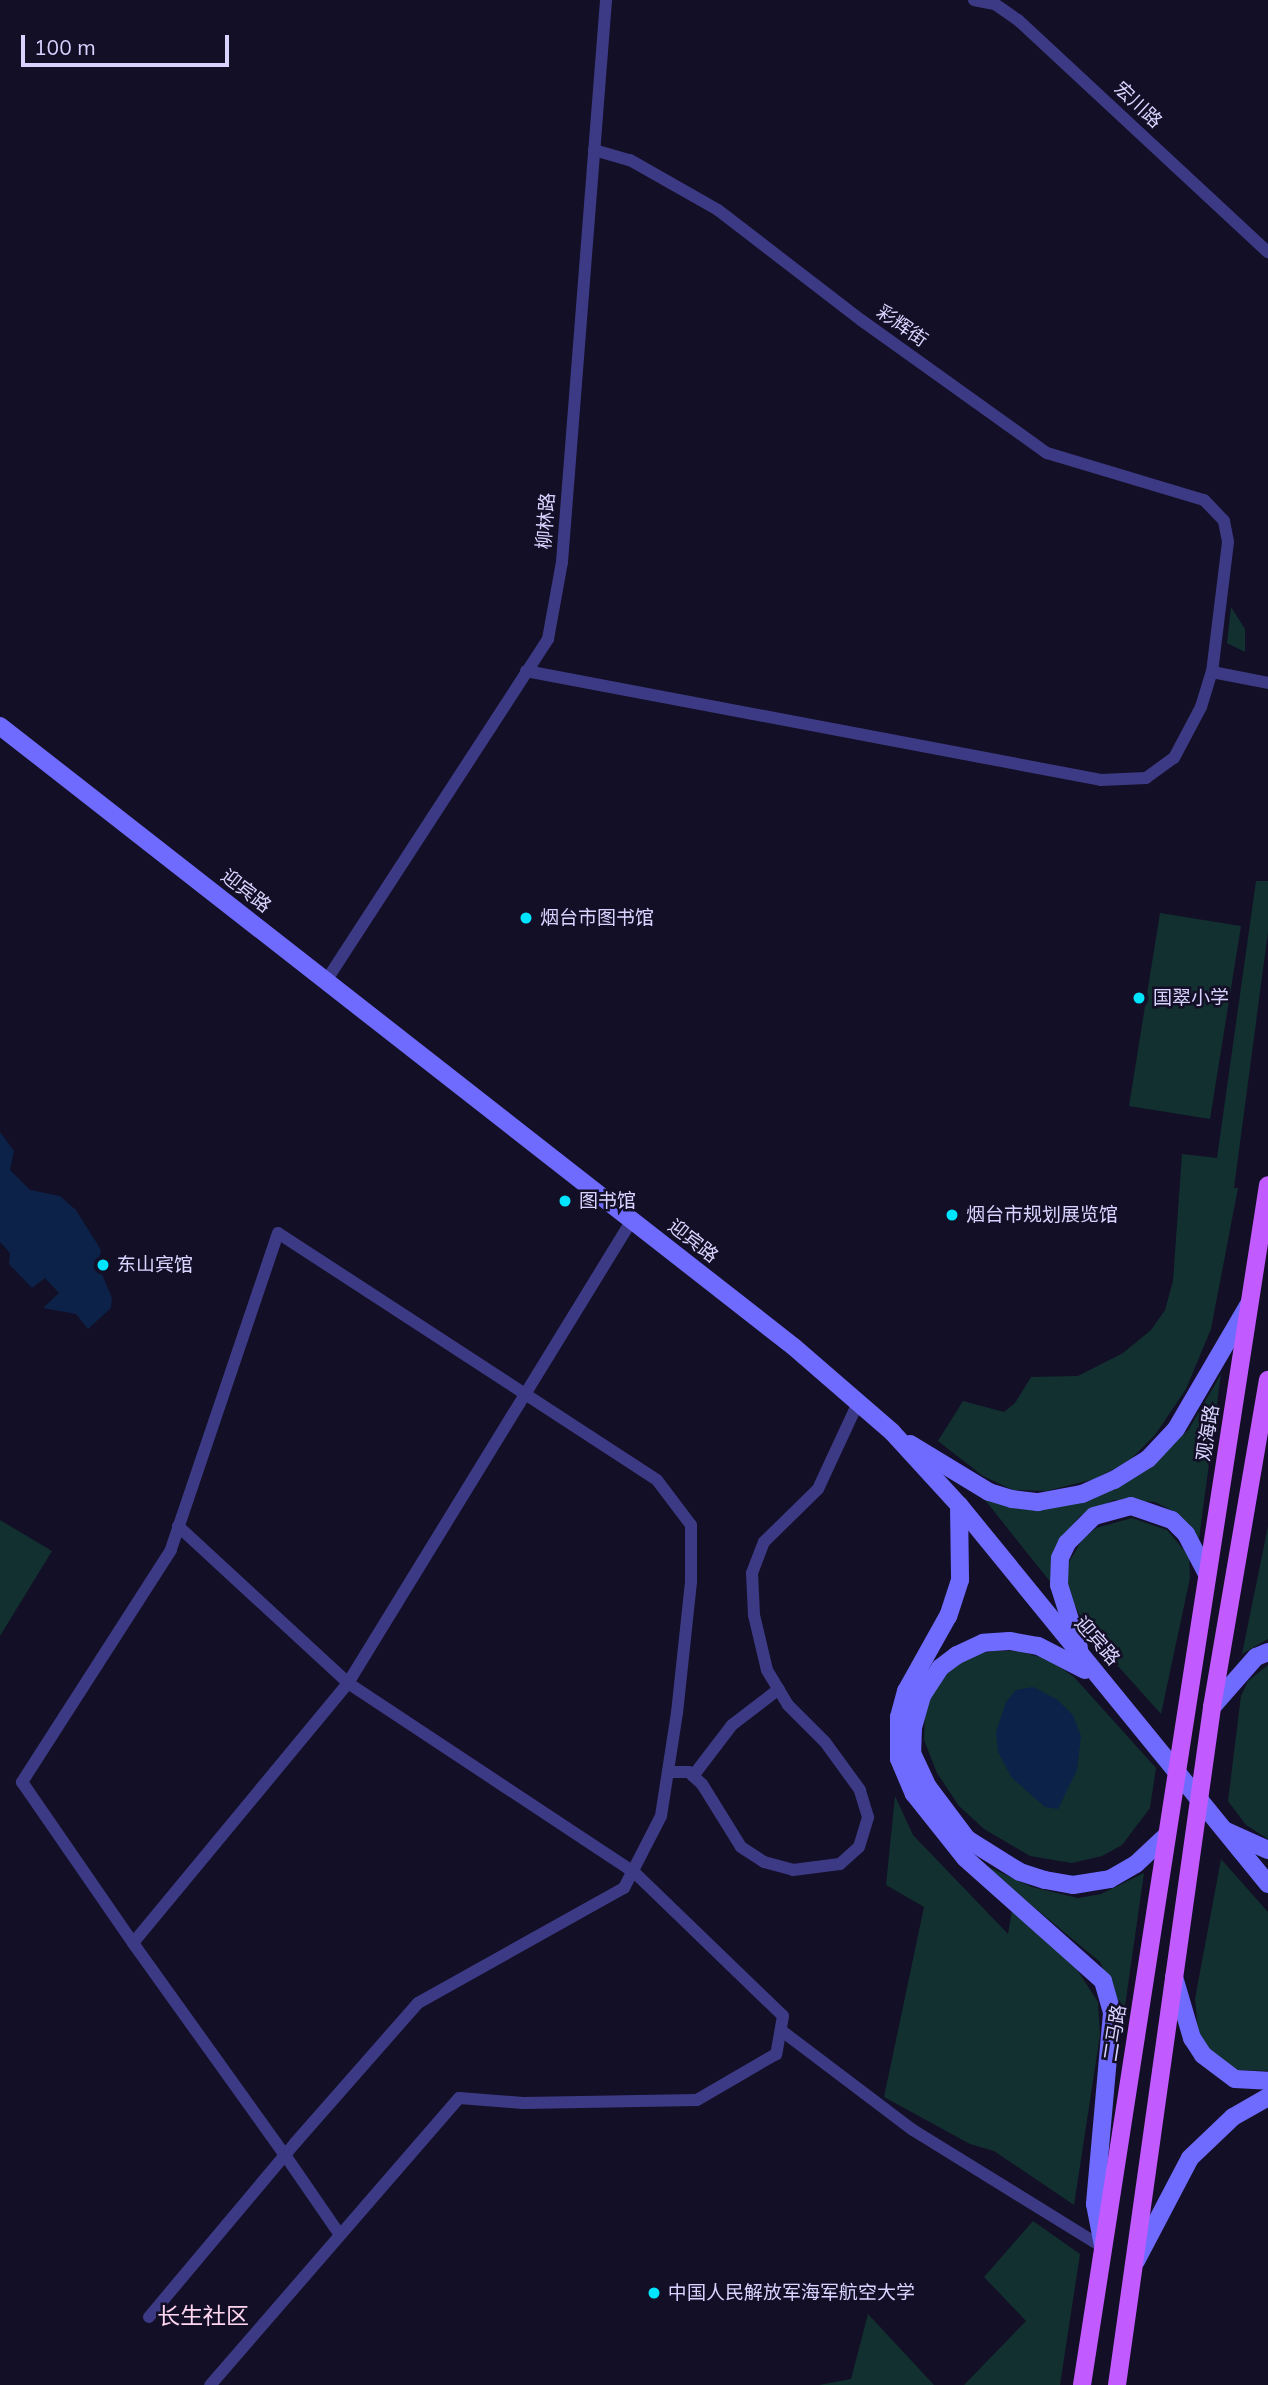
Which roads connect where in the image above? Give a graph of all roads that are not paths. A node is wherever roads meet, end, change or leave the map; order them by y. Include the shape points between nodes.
1 (606, 0) edge
2 (974, 0) edge
3 (594, 150) junction
4 (1268, 252) edge
5 (526, 671) junction
6 (1212, 672) junction
7 (1268, 683) edge
8 (0, 726) edge
9 (326, 981) junction
10 (1268, 1185) edge
11 (632, 1220) junction
12 (1249, 1304) junction
13 (1268, 1380) edge
14 (523, 1396) junction
15 (858, 1402) junction
16 (892, 1432) junction
17 (959, 1505) junction
18 (178, 1526) junction
19 (1207, 1574) junction
20 (1268, 1652) edge
21 (1082, 1658) junction
22 (348, 1683) junction
23 (1105, 1683) junction
24 (1188, 1687) joint
25 (779, 1689) junction
26 (1212, 1707) junction
27 (668, 1772) junction
28 (693, 1776) junction
29 (1221, 1829) junction
30 (1167, 1835) junction
31 (1268, 1850) edge
32 (635, 1872) junction
33 (1268, 1884) edge
34 (134, 1943) junction
35 (1173, 1975) junction
36 (782, 2031) junction
37 (1268, 2081) edge
38 (1268, 2097) edge
39 (285, 2155) junction
40 (340, 2235) junction
41 (1104, 2248) junction
42 (1130, 2274) junction
43 (149, 2317) dead end
44 (210, 2385) edge
45 (1082, 2385) edge
46 (1117, 2385) edge

1 - 3 street, 柳林路
2 - 4 street, 宏川路 via 995,4 1018,20
3 - 5 street, 柳林路 via 562,562 548,639
3 - 6 street, 彩辉街 via 630,160 718,210 1046,453 1204,500 1224,521 1228,542
5 - 6 street via 1101,780 1146,778 1174,758 1201,707
5 - 9 street, 柳林路
6 - 7 street
8 - 9 main road, 迎宾路
9 - 11 main road, 迎宾路
10 - 12 main road, 观海路
11 - 14 street
11 - 15 main road, 迎宾路
12 - 16 main road via 1176,1429 1148,1459 1082,1494 1038,1502 989,1492
12 - 19 main road, 观海路
13 - 26 main road
14 - 18 street via 278,1233
14 - 22 street
14 - 27 street via 657,1480 691,1525 691,1581
15 - 16 main road, 迎宾路
15 - 25 street via 818,1489 764,1542 752,1573 754,1615 767,1670
16 - 17 main road, 迎宾路
17 - 21 main road, 迎宾路
17 - 41 main road via 960,1580 948,1616 906,1691 899,1717 899,1759 914,1794 965,1858 1104,1981 1111,2013 1095,2204
18 - 22 street
18 - 34 street via 171,1550 22,1782
19 - 21 main road via 1186,1534 1172,1520 1131,1506 1094,1516 1066,1543 1060,1558 1059,1584
19 - 24 main road, 观海路
20 - 26 main road via 1256,1657
21 - 23 main road, 迎宾路
22 - 32 street
22 - 34 street
23 - 29 main road, 迎宾路
23 - 30 main road via 1066,1657 1009,1641 983,1643 940,1668 922,1696 912,1754 928,1787 967,1839 1020,1872 1073,1885 1092,1884 1136,1864
24 - 30 main road, 二马路
25 - 28 street via 732,1725
25 - 28 street via 860,1790 868,1817 859,1847 840,1864 793,1870 764,1862 741,1847
26 - 35 main road
27 - 28 street
27 - 32 street via 661,1816
29 - 31 main road
29 - 33 main road, 迎宾路
30 - 41 main road, 二马路
32 - 36 street via 783,2017
32 - 39 street via 624,1888 418,2003
34 - 39 street
35 - 37 main road via 1192,2038 1203,2055 1235,2079
35 - 42 main road
36 - 40 street via 776,2054 696,2100 523,2103 459,2098
36 - 41 street via 913,2130
38 - 42 main road via 1233,2117 1190,2158
39 - 40 street
39 - 43 street
40 - 44 street
41 - 45 main road, 二马路
42 - 46 main road

